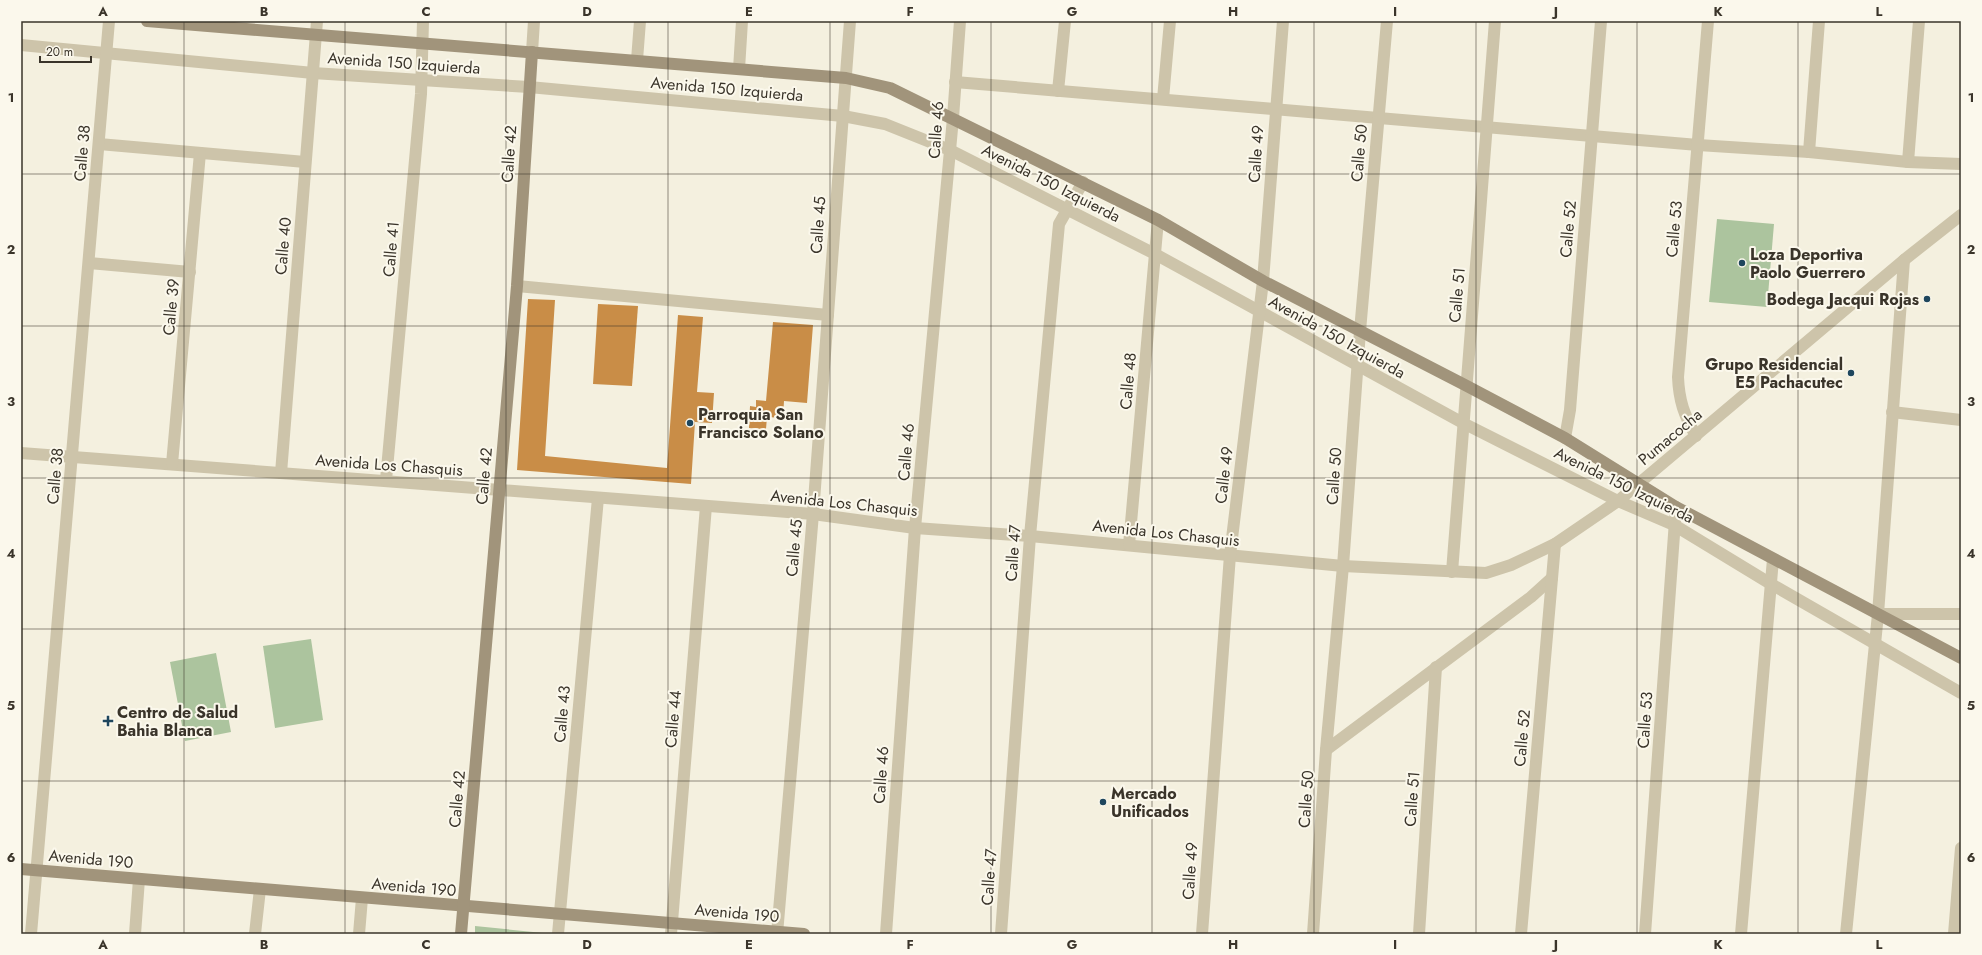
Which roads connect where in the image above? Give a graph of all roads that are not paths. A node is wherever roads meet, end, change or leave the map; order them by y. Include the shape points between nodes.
1 (109, 21) edge
2 (147, 21) edge
3 (318, 21) edge
4 (423, 21) edge
5 (534, 21) edge
6 (640, 21) edge
7 (742, 21) edge
8 (850, 21) edge
9 (960, 21) edge
10 (1065, 21) edge
11 (1170, 21) edge
12 (1283, 21) edge
13 (1387, 21) edge
14 (1495, 21) edge
15 (1601, 21) edge
16 (1708, 21) edge
17 (1819, 21) edge
18 (1919, 21) edge
19 (210, 24) edge
20 (316, 36) junction
21 (422, 42) junction
22 (21, 45) edge
23 (107, 52) junction
24 (532, 52) junction
25 (637, 60) junction
26 (739, 69) junction
27 (313, 73) junction
28 (846, 78) junction
29 (422, 80) junction
30 (955, 82) junction
31 (529, 87) junction
32 (1058, 91) junction
33 (1163, 98) junction
34 (1276, 109) junction
35 (843, 116) junction
36 (953, 118) junction
37 (1378, 118) junction
38 (1486, 127) junction
39 (1592, 136) junction
40 (99, 144) junction
41 (1698, 145) junction
42 (950, 150) junction
43 (200, 152) junction
44 (1809, 152) junction
45 (305, 162) junction
46 (1908, 162) junction
47 (1961, 164) edge
48 (1083, 182) junction
49 (1067, 210) junction
50 (1961, 215) edge
51 (1158, 220) junction
52 (1155, 254) junction
53 (1904, 260) junction
54 (89, 263) junction
55 (190, 272) junction
56 (1262, 281) junction
57 (517, 286) junction
58 (1259, 312) junction
59 (828, 315) junction
60 (1360, 331) junction
61 (1358, 366) junction
62 (1465, 385) junction
63 (1892, 412) junction
64 (1961, 420) edge
65 (1463, 423) junction
66 (1696, 436) junction
67 (1565, 438) junction
68 (21, 453) edge
69 (72, 457) junction
70 (172, 464) junction
71 (281, 473) junction
72 (386, 480) junction
73 (1638, 485) junction
74 (499, 490) junction
75 (598, 498) junction
76 (1618, 501) junction
77 (706, 506) junction
78 (1676, 507) junction
79 (813, 514) junction
80 (1674, 525) junction
81 (916, 528) junction
82 (1030, 536) junction
83 (1555, 544) junction
84 (1129, 545) junction
85 (1230, 555) junction
86 (1773, 559) junction
87 (1343, 566) junction
88 (1452, 572) junction
89 (1552, 578) junction
90 (1771, 584) junction
91 (1878, 614) junction
92 (1961, 614) edge
93 (1875, 643) junction
94 (1961, 658) edge
95 (1436, 666) junction
96 (1961, 693) edge
97 (1326, 750) junction
98 (1961, 848) edge
99 (21, 869) edge
100 (37, 870) junction
101 (139, 879) junction
102 (260, 889) junction
103 (362, 898) junction
104 (463, 907) junction
105 (560, 915) junction
106 (672, 929) edge
107 (777, 933) edge
108 (32, 934) edge
109 (135, 934) edge
110 (255, 934) edge
111 (359, 934) edge
112 (461, 934) edge
113 (558, 934) edge
114 (804, 934) edge
115 (886, 934) edge
116 (1001, 934) edge
117 (1202, 934) edge
118 (1313, 934) edge
119 (1419, 934) edge
120 (1520, 934) edge
121 (1645, 934) edge
122 (1741, 934) edge
123 (1846, 934) edge
124 (1954, 934) edge

1 - 23 street, Calle 38
2 - 19 street, Avenida 150 Izquierda
3 - 20 street, Calle 40
4 - 21 street, Calle 41
5 - 24 street, Calle 42
6 - 25 street
7 - 26 street
8 - 28 street, Calle 45
9 - 30 street, Calle 46
10 - 32 street
11 - 33 street
12 - 34 street, Calle 49
13 - 37 street, Calle 50
14 - 38 street, Calle 51
15 - 39 street, Calle 52
16 - 41 street, Calle 53
17 - 44 street
18 - 46 street
19 - 20 street, Avenida 150 Izquierda
20 - 21 street, Avenida 150 Izquierda
20 - 27 street, Calle 40
21 - 24 street, Avenida 150 Izquierda
21 - 29 street, Calle 41
22 - 23 street, Avenida 150 Izquierda
23 - 27 street, Avenida 150 Izquierda
23 - 40 street, Calle 38
24 - 25 street, Avenida 150 Izquierda
24 - 31 street, Calle 42
25 - 26 street, Avenida 150 Izquierda
26 - 28 street, Avenida 150 Izquierda
27 - 29 street, Avenida 150 Izquierda
27 - 45 street, Calle 40
28 - 35 street, Calle 45
28 - 36 street, Avenida 150 Izquierda via 890,88
29 - 31 street, Avenida 150 Izquierda
29 - 72 street, Calle 41
30 - 32 street
30 - 36 street, Calle 46
31 - 35 street, Avenida 150 Izquierda
31 - 57 street, Calle 42
32 - 33 street
33 - 34 street
34 - 37 street
34 - 56 street, Calle 49
35 - 42 street, Avenida 150 Izquierda via 884,124
35 - 59 street, Calle 45
36 - 42 street, Calle 46
36 - 48 street, Avenida 150 Izquierda
37 - 38 street
37 - 60 street, Calle 50
38 - 39 street
38 - 62 street, Calle 51
39 - 41 street
39 - 67 street, Calle 52 via 1570,410
40 - 43 street
40 - 54 street, Calle 38
41 - 44 street
41 - 66 street, Calle 53 via 1678,377 1678,394 1684,414
42 - 49 street, Avenida 150 Izquierda
42 - 81 street, Calle 46
43 - 45 street
43 - 55 street, Calle 39
44 - 46 street
45 - 71 street, Calle 40
46 - 47 street
48 - 49 street, Calle 47
48 - 51 street, Avenida 150 Izquierda
49 - 52 street, Avenida 150 Izquierda
49 - 82 street, Calle 47 via 1059,224
50 - 53 street, Pumacocha
51 - 52 street, Calle 48
51 - 56 street, Avenida 150 Izquierda
52 - 58 street, Avenida 150 Izquierda
52 - 84 street, Calle 48
53 - 63 street
53 - 66 street, Pumacocha
54 - 55 street
54 - 69 street, Calle 38
55 - 70 street, Calle 39
56 - 58 street, Calle 49
56 - 60 street, Avenida 150 Izquierda
57 - 59 street
57 - 74 street, Calle 42
58 - 61 street, Avenida 150 Izquierda
58 - 85 street, Calle 49
59 - 79 street, Calle 45
60 - 61 street, Calle 50
60 - 62 street, Avenida 150 Izquierda
61 - 65 street, Avenida 150 Izquierda
61 - 87 street, Calle 50
62 - 65 street, Calle 51
62 - 67 street, Avenida 150 Izquierda
63 - 64 street
63 - 91 street
65 - 76 street, Avenida 150 Izquierda
65 - 88 street, Calle 51
66 - 73 street, Pumacocha
67 - 73 street, Avenida 150 Izquierda
68 - 69 street, Avenida Los Chasquis
69 - 70 street, Avenida Los Chasquis
69 - 100 street, Calle 38
70 - 71 street, Avenida Los Chasquis
71 - 72 street, Avenida Los Chasquis
72 - 74 street, Avenida Los Chasquis
73 - 76 street, Avenida Los Chasquis
73 - 78 street, Avenida 150 Izquierda
74 - 75 street, Avenida Los Chasquis
74 - 104 street, Calle 42
75 - 77 street, Avenida Los Chasquis
75 - 105 street, Calle 43
76 - 80 street, Avenida 150 Izquierda
76 - 83 street, Avenida Los Chasquis
77 - 79 street, Avenida Los Chasquis
77 - 106 street, Calle 44
78 - 80 street, Calle 53
78 - 86 street, Avenida 150 Izquierda
79 - 81 street, Avenida Los Chasquis
79 - 107 street, Calle 45
80 - 90 street, Avenida 150 Izquierda
80 - 121 street, Calle 53
81 - 82 street, Avenida Los Chasquis
81 - 115 street, Calle 46
82 - 84 street, Avenida Los Chasquis
82 - 116 street, Calle 47
83 - 88 street, Avenida Los Chasquis via 1511,565 1486,573
83 - 89 street, Calle 52
84 - 85 street, Avenida Los Chasquis
85 - 87 street, Avenida Los Chasquis
85 - 117 street, Calle 49
86 - 90 street
86 - 91 street, Avenida 150 Izquierda
87 - 88 street, Avenida Los Chasquis
87 - 97 street, Calle 50
89 - 95 street via 1532,597
89 - 120 street, Calle 52
90 - 93 street, Avenida 150 Izquierda
90 - 122 street
91 - 92 street
91 - 93 street
91 - 94 street, Avenida 150 Izquierda
93 - 96 street, Avenida 150 Izquierda
93 - 123 street
95 - 97 street
95 - 119 street, Calle 51
97 - 118 street, Calle 50
98 - 124 street
99 - 100 street, Avenida 190
100 - 101 street, Avenida 190
100 - 108 street, Calle 38
101 - 102 street, Avenida 190
101 - 109 street
102 - 103 street, Avenida 190
102 - 110 street
103 - 104 street, Avenida 190
103 - 111 street
104 - 105 street, Avenida 190
104 - 112 street, Calle 42
105 - 106 street, Avenida 190
105 - 113 street, Calle 43
106 - 107 street, Avenida 190
107 - 114 street, Avenida 190

